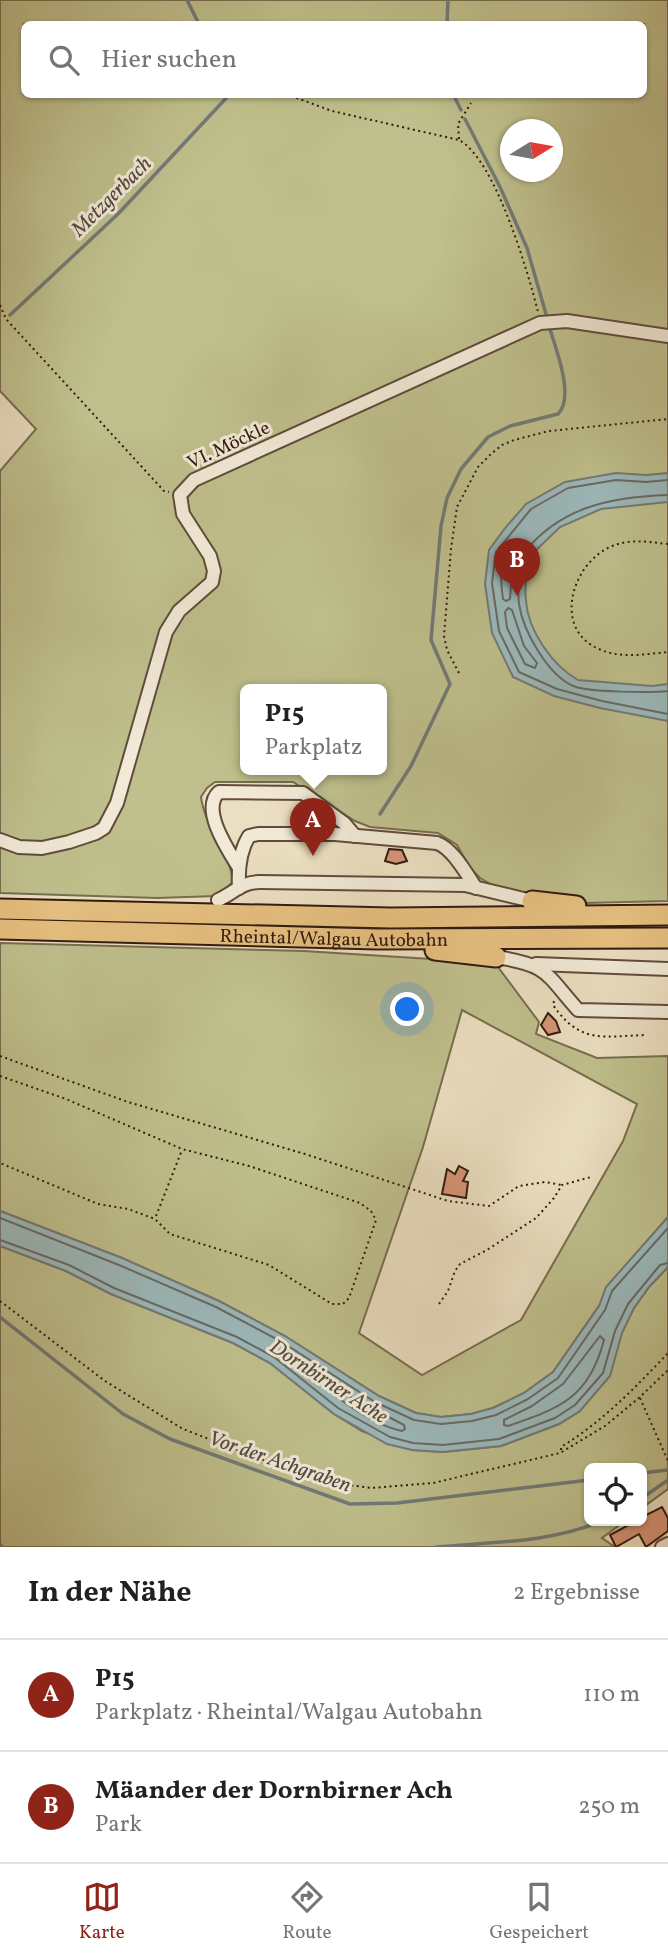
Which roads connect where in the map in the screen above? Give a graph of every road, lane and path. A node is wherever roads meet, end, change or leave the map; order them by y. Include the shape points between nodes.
1 (297, 98) edge
2 (471, 103) dead end
3 (459, 140) junction
4 (0, 305) edge
5 (540, 323) junction
6 (668, 336) edge
7 (668, 419) edge
8 (180, 495) junction
9 (668, 544) edge
10 (668, 652) edge
11 (459, 673) dead end
12 (355, 836) junction
13 (0, 840) edge
14 (239, 868) junction
15 (239, 888) junction
16 (476, 888) junction
17 (218, 900) joint
18 (533, 901) joint
19 (0, 909) edge
20 (134, 913) junction
21 (668, 915) edge
22 (640, 916) junction
23 (0, 929) edge
24 (668, 938) edge
25 (377, 939) junction
26 (496, 957) joint
27 (533, 964) junction
28 (668, 969) edge
29 (560, 988) junction
30 (668, 1012) edge
31 (647, 1035) dead end
32 (0, 1056) edge
33 (0, 1076) edge
34 (182, 1149) junction
35 (0, 1163) edge
36 (591, 1177) dead end
37 (562, 1185) junction
38 (155, 1219) junction
39 (0, 1301) edge
40 (439, 1304) dead end
41 (668, 1353) edge
42 (668, 1370) edge
43 (640, 1397) junction
44 (560, 1453) junction
45 (668, 1461) edge
46 (668, 1544) edge
47 (662, 1547) edge

1 - 3 path via 332,111
2 - 3 path via 458,124
3 - 5 path via 473,150 502,205 526,268
4 - 8 path via 6,319 164,491
5 - 6 street, VI. Möckle via 567,321
5 - 8 street, VI. Möckle via 194,480
7 - 11 path via 535,434 502,445 478,467 457,507 449,562 444,636
8 - 13 street, VI. Möckle via 183,514 210,556 212,582 179,611 166,632 110,820 96,833 42,848
9 - 10 path via 638,540 599,553 579,575 571,608 579,634 599,650 635,655
12 - 14 street via 248,836
12 - 14 street via 303,793 219,792 211,808
12 - 16 street via 437,842 446,846
14 - 15 street
15 - 16 street via 245,882 270,882
15 - 17 street
16 - 18 street
17 - 20 highway
18 - 22 highway
19 - 20 highway, Rheintal/Walgau Autobahn
20 - 22 highway, Rheintal/Walgau Autobahn
21 - 22 highway, Rheintal/Walgau Autobahn
23 - 25 highway, Rheintal/Walgau Autobahn
24 - 25 highway, Rheintal/Walgau Autobahn
25 - 26 highway via 392,948
26 - 27 street
27 - 28 street
27 - 29 street
29 - 30 street via 578,1010
29 - 31 path via 553,1005 569,1027 580,1033
32 - 37 path via 128,1102 448,1201 489,1206 519,1186
33 - 34 path
34 - 38 path
34 - 38 path via 249,1166 360,1203 371,1211 376,1220 349,1298 343,1304 332,1304 269,1265 170,1234
35 - 38 path via 98,1204
36 - 37 path
37 - 40 path via 536,1218 460,1264
39 - 44 path via 105,1381 183,1429 329,1482 371,1488 433,1483
41 - 44 path via 602,1418 561,1447
42 - 43 path
43 - 44 path via 585,1440
43 - 45 path
46 - 47 street

